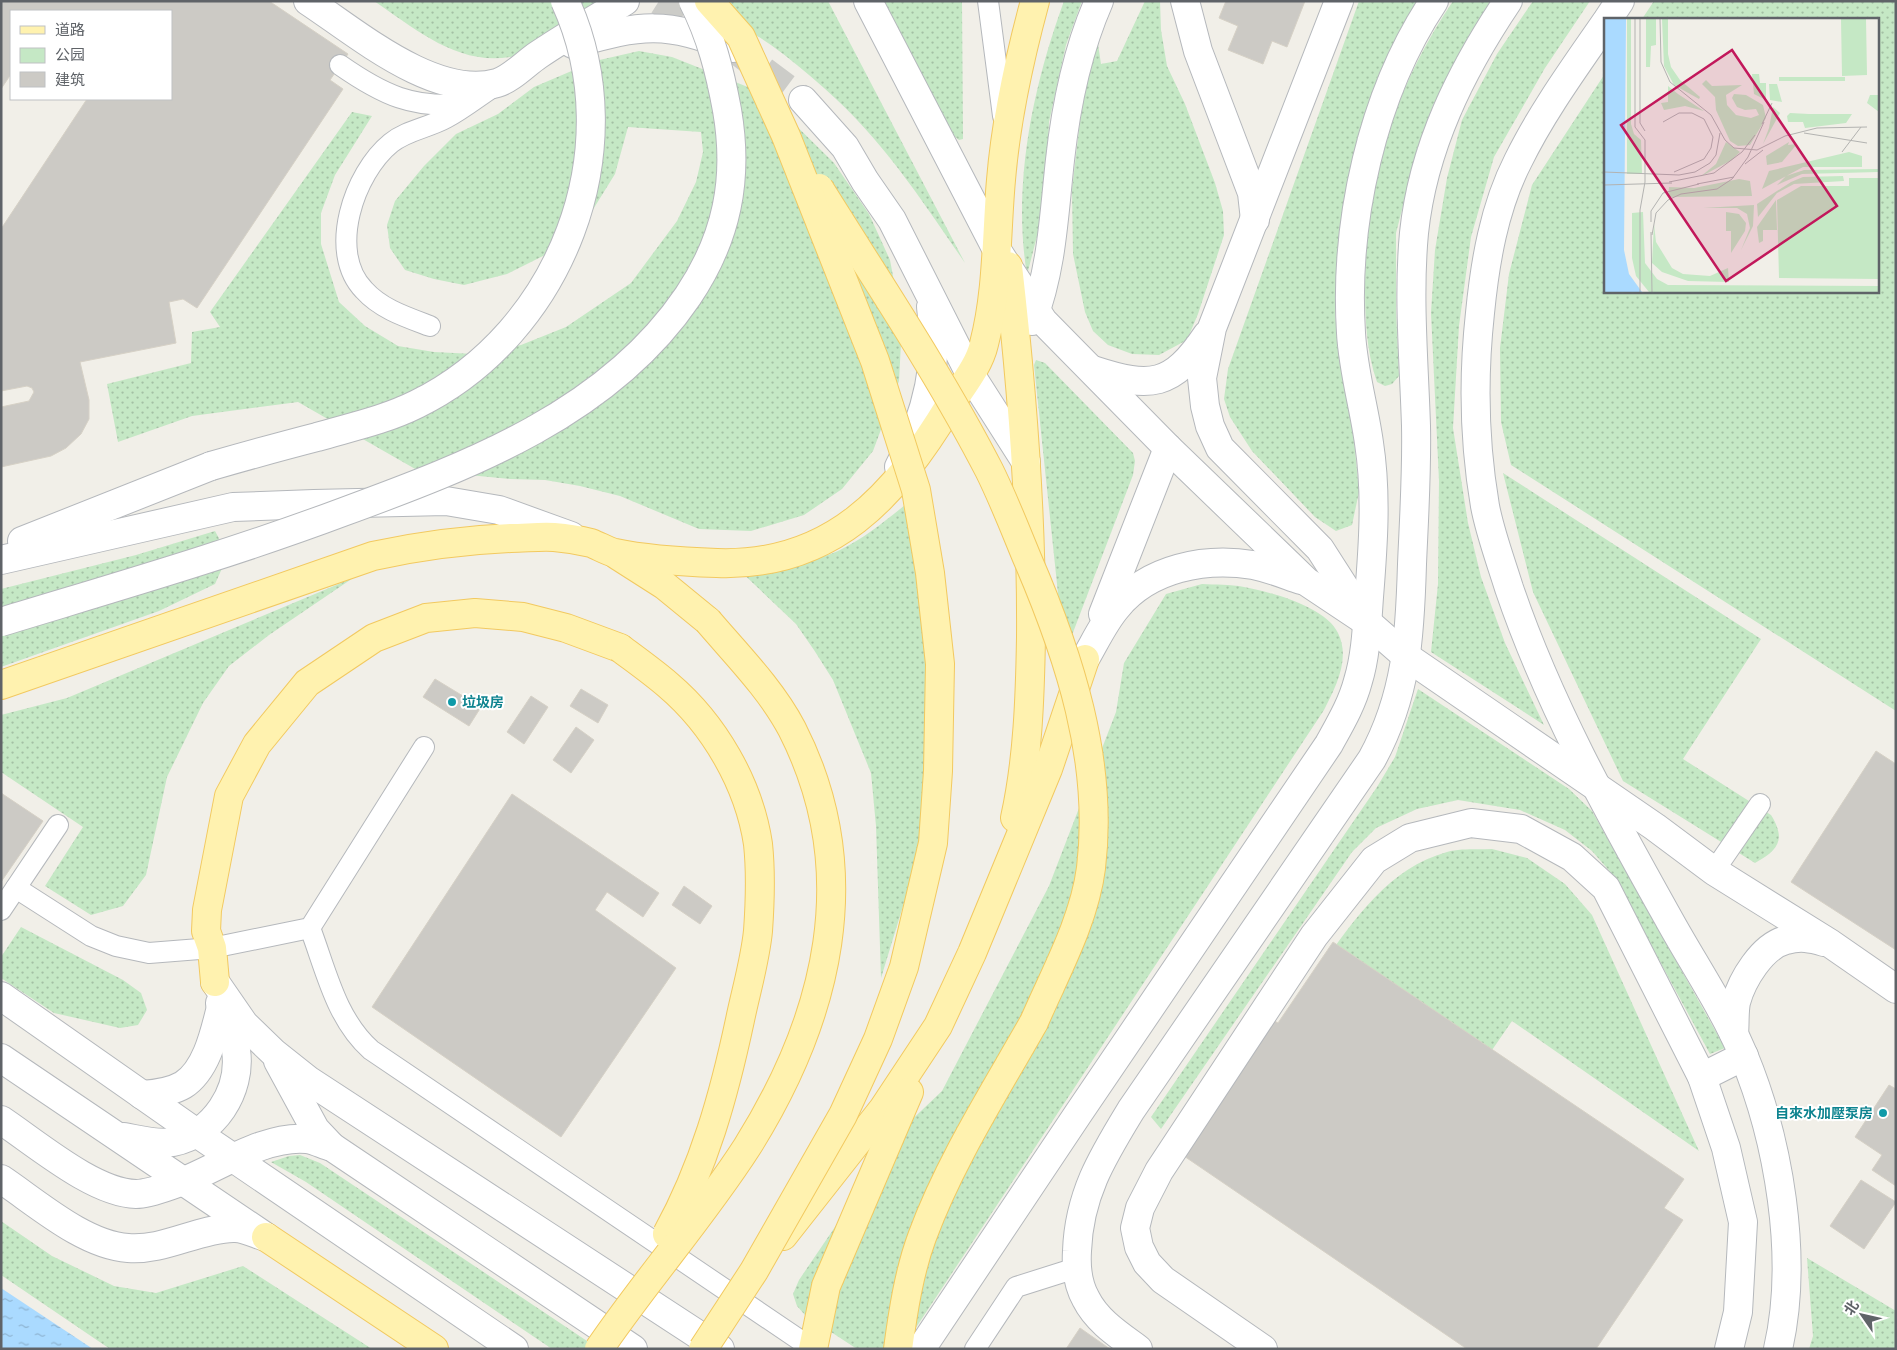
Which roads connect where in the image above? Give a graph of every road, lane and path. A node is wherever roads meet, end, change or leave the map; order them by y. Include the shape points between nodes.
1 (308, 1) edge
2 (565, 1) edge
3 (625, 1) edge
4 (693, 1) edge
5 (710, 1) edge
6 (868, 1) edge
7 (988, 1) edge
8 (1035, 1) edge
9 (1099, 1) edge
10 (1185, 1) edge
11 (1339, 1) edge
12 (1434, 1) edge
13 (1508, 1) edge
14 (1620, 1) edge
15 (1609, 18) edge
16 (1604, 25) edge
17 (733, 48) dead end
18 (538, 55) junction
19 (340, 65) dead end
20 (499, 83) junction
21 (803, 100) tunnel mouth
22 (468, 104) junction
23 (786, 136) junction
24 (1006, 142) junction
25 (1254, 220) junction
26 (1003, 261) junction
27 (928, 288) junction
28 (1036, 311) junction
29 (430, 326) dead end
30 (1212, 328) junction
31 (1016, 364) junction
32 (1092, 370) junction
33 (970, 374) junction
34 (1168, 448) junction
35 (1026, 462) junction
36 (886, 493) junction
37 (603, 548) junction
38 (1, 549) edge
39 (1, 560) edge
40 (1307, 582) junction
41 (1, 622) edge
42 (1367, 622) junction
43 (1407, 657) junction
44 (1084, 659) junction
45 (1, 685) edge
46 (424, 747) dead end
47 (1595, 788) junction
48 (1760, 804) dead end
49 (58, 825) dead end
50 (1714, 871) junction
51 (16, 888) junction
52 (998, 888) junction
53 (1, 910) edge
54 (310, 928) junction
55 (1831, 944) junction
56 (212, 948) junction
57 (1896, 989) edge
58 (218, 994) junction
59 (1, 996) edge
60 (938, 1026) junction
61 (1739, 1045) junction
62 (274, 1053) junction
63 (1, 1058) edge
64 (1702, 1077) junction
65 (142, 1095) junction
66 (1, 1120) edge
67 (115, 1134) junction
68 (198, 1134) junction
69 (332, 1147) junction
70 (234, 1158) junction
71 (1, 1179) edge
72 (184, 1181) junction
73 (266, 1237) junction
74 (1076, 1268) junction
75 (754, 1271) junction
76 (623, 1315) junction
77 (434, 1349) edge
78 (514, 1349) edge
79 (599, 1349) edge
80 (633, 1349) edge
81 (703, 1349) edge
82 (720, 1349) edge
83 (813, 1349) edge
84 (898, 1349) edge
85 (921, 1349) edge
86 (975, 1349) edge
87 (1138, 1349) edge
88 (1263, 1349) edge
89 (1729, 1349) edge
90 (1778, 1349) edge

1 - 20 street via 400,62 433,78 470,86
2 - 38 street, bridge via 584,54 591,96 590,150 583,193 572,230 550,278 529,311 490,354 457,381 417,404 376,421 211,466
3 - 18 street
4 - 41 street, bridge via 719,66 731,134 730,179 724,222 704,273 672,320 638,357 588,398 548,423 405,489 282,534
5 - 23 main road, bridge via 741,36
6 - 26 street
7 - 24 lane
8 - 24 main road via 1014,90
9 - 28 street via 1084,35 1069,97 1048,261
10 - 25 street via 1198,51 1252,192
11 - 25 street
12 - 42 street via 1397,67 1382,108 1363,174 1355,222 1351,334 1370,444 1372,478 1372,563
13 - 43 street via 1454,91 1424,180 1414,231 1411,284 1416,456
14 - 15 street
16 - 47 street via 1550,104 1517,163 1495,224 1484,278 1476,350 1476,431 1486,509 1529,646
17 - 18 street via 680,29 639,28
18 - 20 street
19 - 22 lane via 401,100 441,106
20 - 22 lane
21 - 27 street via 845,147 892,220
22 - 29 lane via 445,119 403,134 389,144 364,178 353,200 347,227 347,252 362,289 391,310
23 - 75 main road, bridge via 875,361 916,490 930,573 940,664 938,771 933,844 904,967 878,1039 843,1115
23 - 84 main road, bridge via 914,339 989,471 1047,604 1069,665 1089,760 1095,817 1091,870 1081,912 1034,1022 944,1186 921,1239
24 - 26 main road via 1000,198
25 - 30 street
26 - 28 street
26 - 31 main road
26 - 33 main road via 984,348
27 - 33 street
27 - 36 street via 935,333 934,368 910,446
28 - 31 street
28 - 32 street
30 - 32 street via 1182,367 1166,377 1148,382 1124,380
30 - 42 street via 1202,378 1206,412 1220,448 1320,549
31 - 35 main road
32 - 34 street
33 - 35 street
33 - 36 main road via 934,432
34 - 40 street
34 - 44 street
35 - 52 main road, bridge via 1032,576 1030,705 1020,794
36 - 37 main road via 872,509 836,535 776,558 717,563
37 - 39 street via 499,510 446,501 394,501 233,507
37 - 45 main road via 552,537 429,544 373,556
37 - 76 main road, bridge via 664,585 708,621 762,685 792,729 826,823 832,886 829,932 817,997 799,1048 747,1147
40 - 42 street
40 - 44 street via 1255,565 1229,562 1186,566 1155,576 1132,591 1115,608
42 - 43 street
42 - 85 street via 1359,680 1330,744
43 - 47 street
43 - 74 street via 1388,729 1372,759 1131,1110 1100,1162 1085,1196
44 - 52 main road, bridge via 1048,769
46 - 54 lane
47 - 50 street
47 - 61 street
48 - 50 lane
49 - 51 lane
50 - 55 street
51 - 53 lane
51 - 56 lane via 91,936 116,946 148,953
52 - 60 main road
54 - 56 lane
54 - 83 lane via 342,1014 358,1039 371,1050
55 - 57 street
55 - 61 street via 1807,937 1785,940 1769,950 1746,978 1736,1003
56 - 58 main road
56 - 76 main road, bridge via 206,931 207,910 229,796 257,744 307,683 374,638 426,618 475,613 523,617 566,628 620,648 670,686 707,726 730,763 746,799 758,843 758,933 729,1073 711,1135 682,1207
58 - 62 street
58 - 65 street via 212,1044 197,1070 184,1084 162,1093
58 - 68 street via 236,1050 236,1075 232,1092 218,1115
59 - 65 street
60 - 75 main road, bridge via 844,1161
60 - 83 main road via 826,1286
61 - 64 street
61 - 90 street via 1763,1113 1784,1204 1786,1288
62 - 69 street via 315,1129
62 - 82 street via 308,1080
63 - 67 street
64 - 88 street via 1606,888 1572,857 1521,829 1471,824 1410,838 1374,860 1314,936 1159,1171 1140,1208 1135,1228 1147,1263 1163,1280
64 - 89 street via 1726,1148 1743,1222 1738,1312
65 - 68 street
66 - 72 street via 89,1180 111,1191 138,1194
67 - 68 street via 150,1143 173,1142
67 - 72 street
68 - 70 street
69 - 70 street via 306,1139 279,1141
69 - 80 street
70 - 72 street
70 - 78 street
71 - 73 street via 99,1242 128,1248 154,1246 234,1227
72 - 73 street
73 - 77 main road
74 - 86 lane via 1016,1287
74 - 87 street via 1086,1299 1108,1327
75 - 81 main road, bridge
76 - 79 main road, bridge

